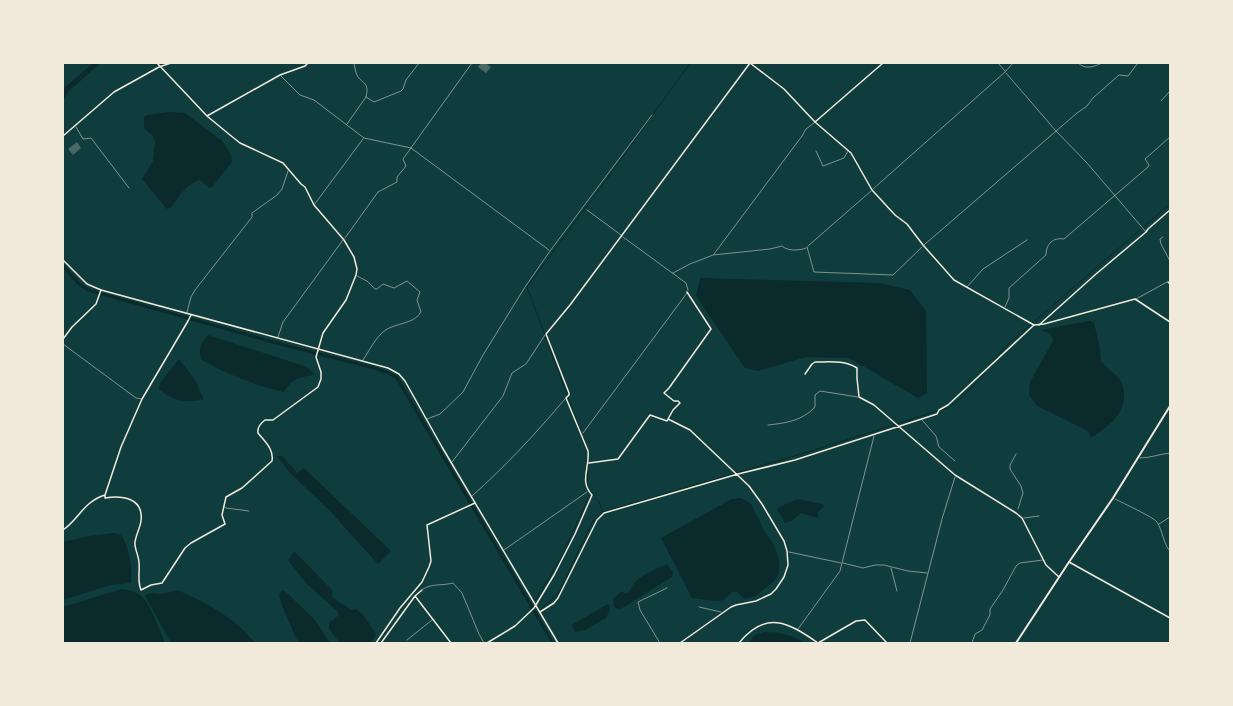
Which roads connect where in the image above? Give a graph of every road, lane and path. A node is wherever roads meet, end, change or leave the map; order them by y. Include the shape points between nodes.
1 (157, 63) edge
2 (170, 63) edge
3 (308, 63) edge
4 (354, 63) edge
5 (419, 63) edge
6 (472, 63) edge
7 (750, 63) edge
8 (882, 63) edge
9 (998, 63) edge
10 (1013, 63) edge
11 (1078, 63) edge
12 (1102, 63) edge
13 (1138, 63) edge
14 (159, 67) junction
15 (1005, 72) junction
16 (280, 76) junction
17 (1170, 92) edge
18 (366, 97) junction
19 (1161, 101) dead end
20 (652, 115) dead end
21 (207, 116) junction
22 (815, 122) junction
23 (75, 125) junction
24 (346, 125) junction
25 (1056, 131) junction
26 (63, 136) edge
27 (1170, 137) edge
28 (364, 138) junction
29 (411, 148) junction
30 (848, 150) junction
31 (816, 151) dead end
32 (288, 168) junction
33 (129, 188) dead end
34 (872, 190) junction
35 (1115, 196) junction
36 (314, 204) junction
37 (587, 210) dead end
38 (1170, 210) edge
39 (1146, 232) junction
40 (621, 235) junction
41 (1163, 237) dead end
42 (344, 240) junction
43 (1027, 240) dead end
44 (923, 245) junction
45 (807, 247) junction
46 (550, 251) junction
47 (713, 255) junction
48 (63, 260) edge
49 (1170, 261) edge
50 (673, 273) junction
51 (356, 276) junction
52 (1169, 281) edge
53 (1170, 284) edge
54 (966, 287) junction
55 (101, 291) junction
56 (687, 292) junction
57 (1135, 299) junction
58 (1004, 309) junction
59 (187, 313) junction
60 (190, 316) junction
61 (1170, 322) edge
62 (1034, 325) junction
63 (1039, 325) junction
64 (546, 334) junction
65 (278, 338) junction
66 (63, 339) edge
67 (63, 344) edge
68 (318, 350) junction
69 (362, 362) junction
70 (805, 374) dead end
71 (859, 397) junction
72 (567, 398) junction
73 (142, 399) junction
74 (1170, 406) edge
75 (426, 419) junction
76 (921, 419) junction
77 (668, 420) junction
78 (768, 424) dead end
79 (898, 426) junction
80 (874, 434) junction
81 (581, 436) junction
82 (1170, 453) edge
83 (1016, 454) dead end
84 (1137, 458) junction
85 (955, 461) dead end
86 (452, 462) junction
87 (588, 463) junction
88 (738, 474) junction
89 (955, 476) junction
90 (588, 491) junction
91 (105, 495) junction
92 (472, 496) junction
93 (1113, 498) junction
94 (475, 503) junction
95 (223, 506) junction
96 (1018, 509) dead end
97 (249, 511) dead end
98 (1039, 516) dead end
99 (1170, 517) edge
100 (1022, 518) junction
101 (1158, 524) junction
102 (63, 530) edge
103 (504, 551) junction
104 (787, 551) junction
105 (1170, 551) edge
106 (1043, 560) junction
107 (1069, 562) junction
108 (842, 563) junction
109 (891, 567) junction
110 (928, 573) junction
111 (1059, 577) junction
112 (667, 588) dead end
113 (422, 590) joint
114 (897, 591) dead end
115 (415, 596) junction
116 (535, 605) junction
117 (699, 607) dead end
118 (540, 612) junction
119 (722, 613) junction
120 (1170, 618) edge
121 (433, 619) junction
122 (798, 629) junction
123 (384, 639) junction
124 (407, 640) dead end
125 (376, 643) edge
126 (382, 643) edge
127 (387, 643) edge
128 (451, 643) edge
129 (484, 643) edge
130 (488, 643) edge
131 (558, 643) edge
132 (660, 643) edge
133 (680, 643) edge
134 (739, 643) edge
135 (887, 643) edge
136 (910, 643) edge
137 (972, 643) edge
138 (1016, 643) edge

1 - 14 street
2 - 14 street
3 - 16 street
4 - 18 lane via 357,74 367,87
5 - 18 lane via 401,91 376,101
6 - 29 lane
7 - 22 street via 784,89
7 - 40 street
8 - 22 street
9 - 15 lane
10 - 15 lane
11 - 12 lane via 1084,67
13 - 25 lane via 1130,74 1119,75 1084,109
14 - 21 street
14 - 23 street via 114,92
15 - 25 lane
15 - 34 lane
16 - 21 street
16 - 24 lane via 300,95 314,100
17 - 19 lane
18 - 24 lane
20 - 46 lane
21 - 32 street via 240,143 283,163
22 - 30 street
22 - 47 lane via 806,129
23 - 26 street
23 - 33 lane via 83,139 91,138
24 - 28 lane
25 - 35 lane
25 - 44 lane
27 - 35 lane via 1145,159 1148,167
28 - 29 lane
28 - 36 lane
29 - 42 lane via 403,159 406,166 397,177 397,182 378,192
29 - 46 lane
30 - 31 lane via 844,158 824,166
30 - 34 street
32 - 36 street via 305,186
32 - 59 lane via 280,192 252,213 252,217 195,290
34 - 44 street via 907,224
34 - 45 lane
35 - 39 lane
35 - 58 lane via 1064,239 1054,239 1050,243 1046,254 1009,288 1009,298
36 - 42 street
37 - 40 lane
38 - 39 street
39 - 63 street
40 - 50 lane
40 - 64 street
41 - 49 lane via 1160,243
42 - 51 street via 354,257
42 - 65 lane via 283,322
43 - 54 lane via 983,269
44 - 45 lane via 893,275 814,272
44 - 54 street via 954,280
45 - 47 lane via 795,250 782,246
46 - 75 lane via 522,292 462,392 440,414
47 - 50 lane
48 - 55 street via 88,284
50 - 56 lane via 686,283
51 - 68 street via 346,300 323,333
51 - 69 lane via 376,289 383,284 394,288 407,281 421,294 417,303 420,308 419,314 383,331
52 - 53 street
52 - 57 lane
54 - 58 street
55 - 59 street
55 - 66 street via 96,304
56 - 77 street via 711,329 664,392 680,404
56 - 81 lane
57 - 61 street
57 - 63 street
58 - 62 street
59 - 60 street
60 - 65 street
60 - 73 street
62 - 63 street
62 - 76 street via 948,405 937,414
64 - 72 street via 569,395
64 - 86 lane via 526,364 512,373 503,396
65 - 68 street
67 - 73 lane via 136,398
68 - 69 street
68 - 95 street via 316,357 321,372 318,387 273,420 261,423 258,433 270,448 272,461 242,488 226,498
69 - 75 street via 388,368 399,374
70 - 71 street via 815,362 838,361 853,365 857,368
71 - 78 lane via 820,391 815,394 815,407 811,412 790,423
71 - 79 street via 870,402
72 - 81 street
72 - 92 lane via 499,473
73 - 91 street via 121,447
74 - 84 main road
75 - 86 street
76 - 79 street
76 - 85 lane via 936,436 939,447
77 - 87 street via 650,415 618,459
77 - 88 street via 690,430
79 - 80 street
79 - 89 street
80 - 88 street via 795,460
80 - 108 lane
81 - 87 street via 588,451
82 - 84 lane
83 - 96 lane via 1010,469 1023,493
84 - 93 main road
86 - 92 street
87 - 90 street via 585,484
88 - 104 street via 762,504 784,541
88 - 118 street via 604,513 597,520 558,598
89 - 100 street
89 - 110 lane
90 - 103 lane
90 - 116 street via 592,495 575,534
91 - 95 street via 105,498 116,496 129,499 136,503 142,512 135,542 141,590 162,583 185,548 225,524
91 - 102 street via 85,506 72,524
92 - 94 street
93 - 101 lane via 1156,520
93 - 107 main road
94 - 103 street
94 - 125 street via 427,525 431,561 429,567 422,582
95 - 97 lane
98 - 100 lane
99 - 101 lane
100 - 106 street
101 - 105 lane
103 - 116 street
104 - 108 lane
104 - 119 street via 788,565 784,577 771,594 756,602 736,605
106 - 111 street
106 - 137 lane via 1020,563 1016,566 990,609 990,615 982,630 975,634
107 - 111 main road
107 - 120 street
108 - 109 lane via 863,568 875,565
108 - 122 lane via 840,571
109 - 110 lane
109 - 114 lane
110 - 136 lane
111 - 138 main road
112 - 132 lane via 638,602 640,610
113 - 115 street
113 - 129 lane via 434,584 453,583 462,593
115 - 121 street
115 - 123 street
116 - 118 street
116 - 130 street via 515,626
117 - 119 lane
118 - 131 street
119 - 133 street
121 - 124 lane
121 - 128 street
122 - 134 street via 776,622 766,623 757,626
122 - 135 street via 818,643 856,621 865,620
123 - 126 street
123 - 127 street

